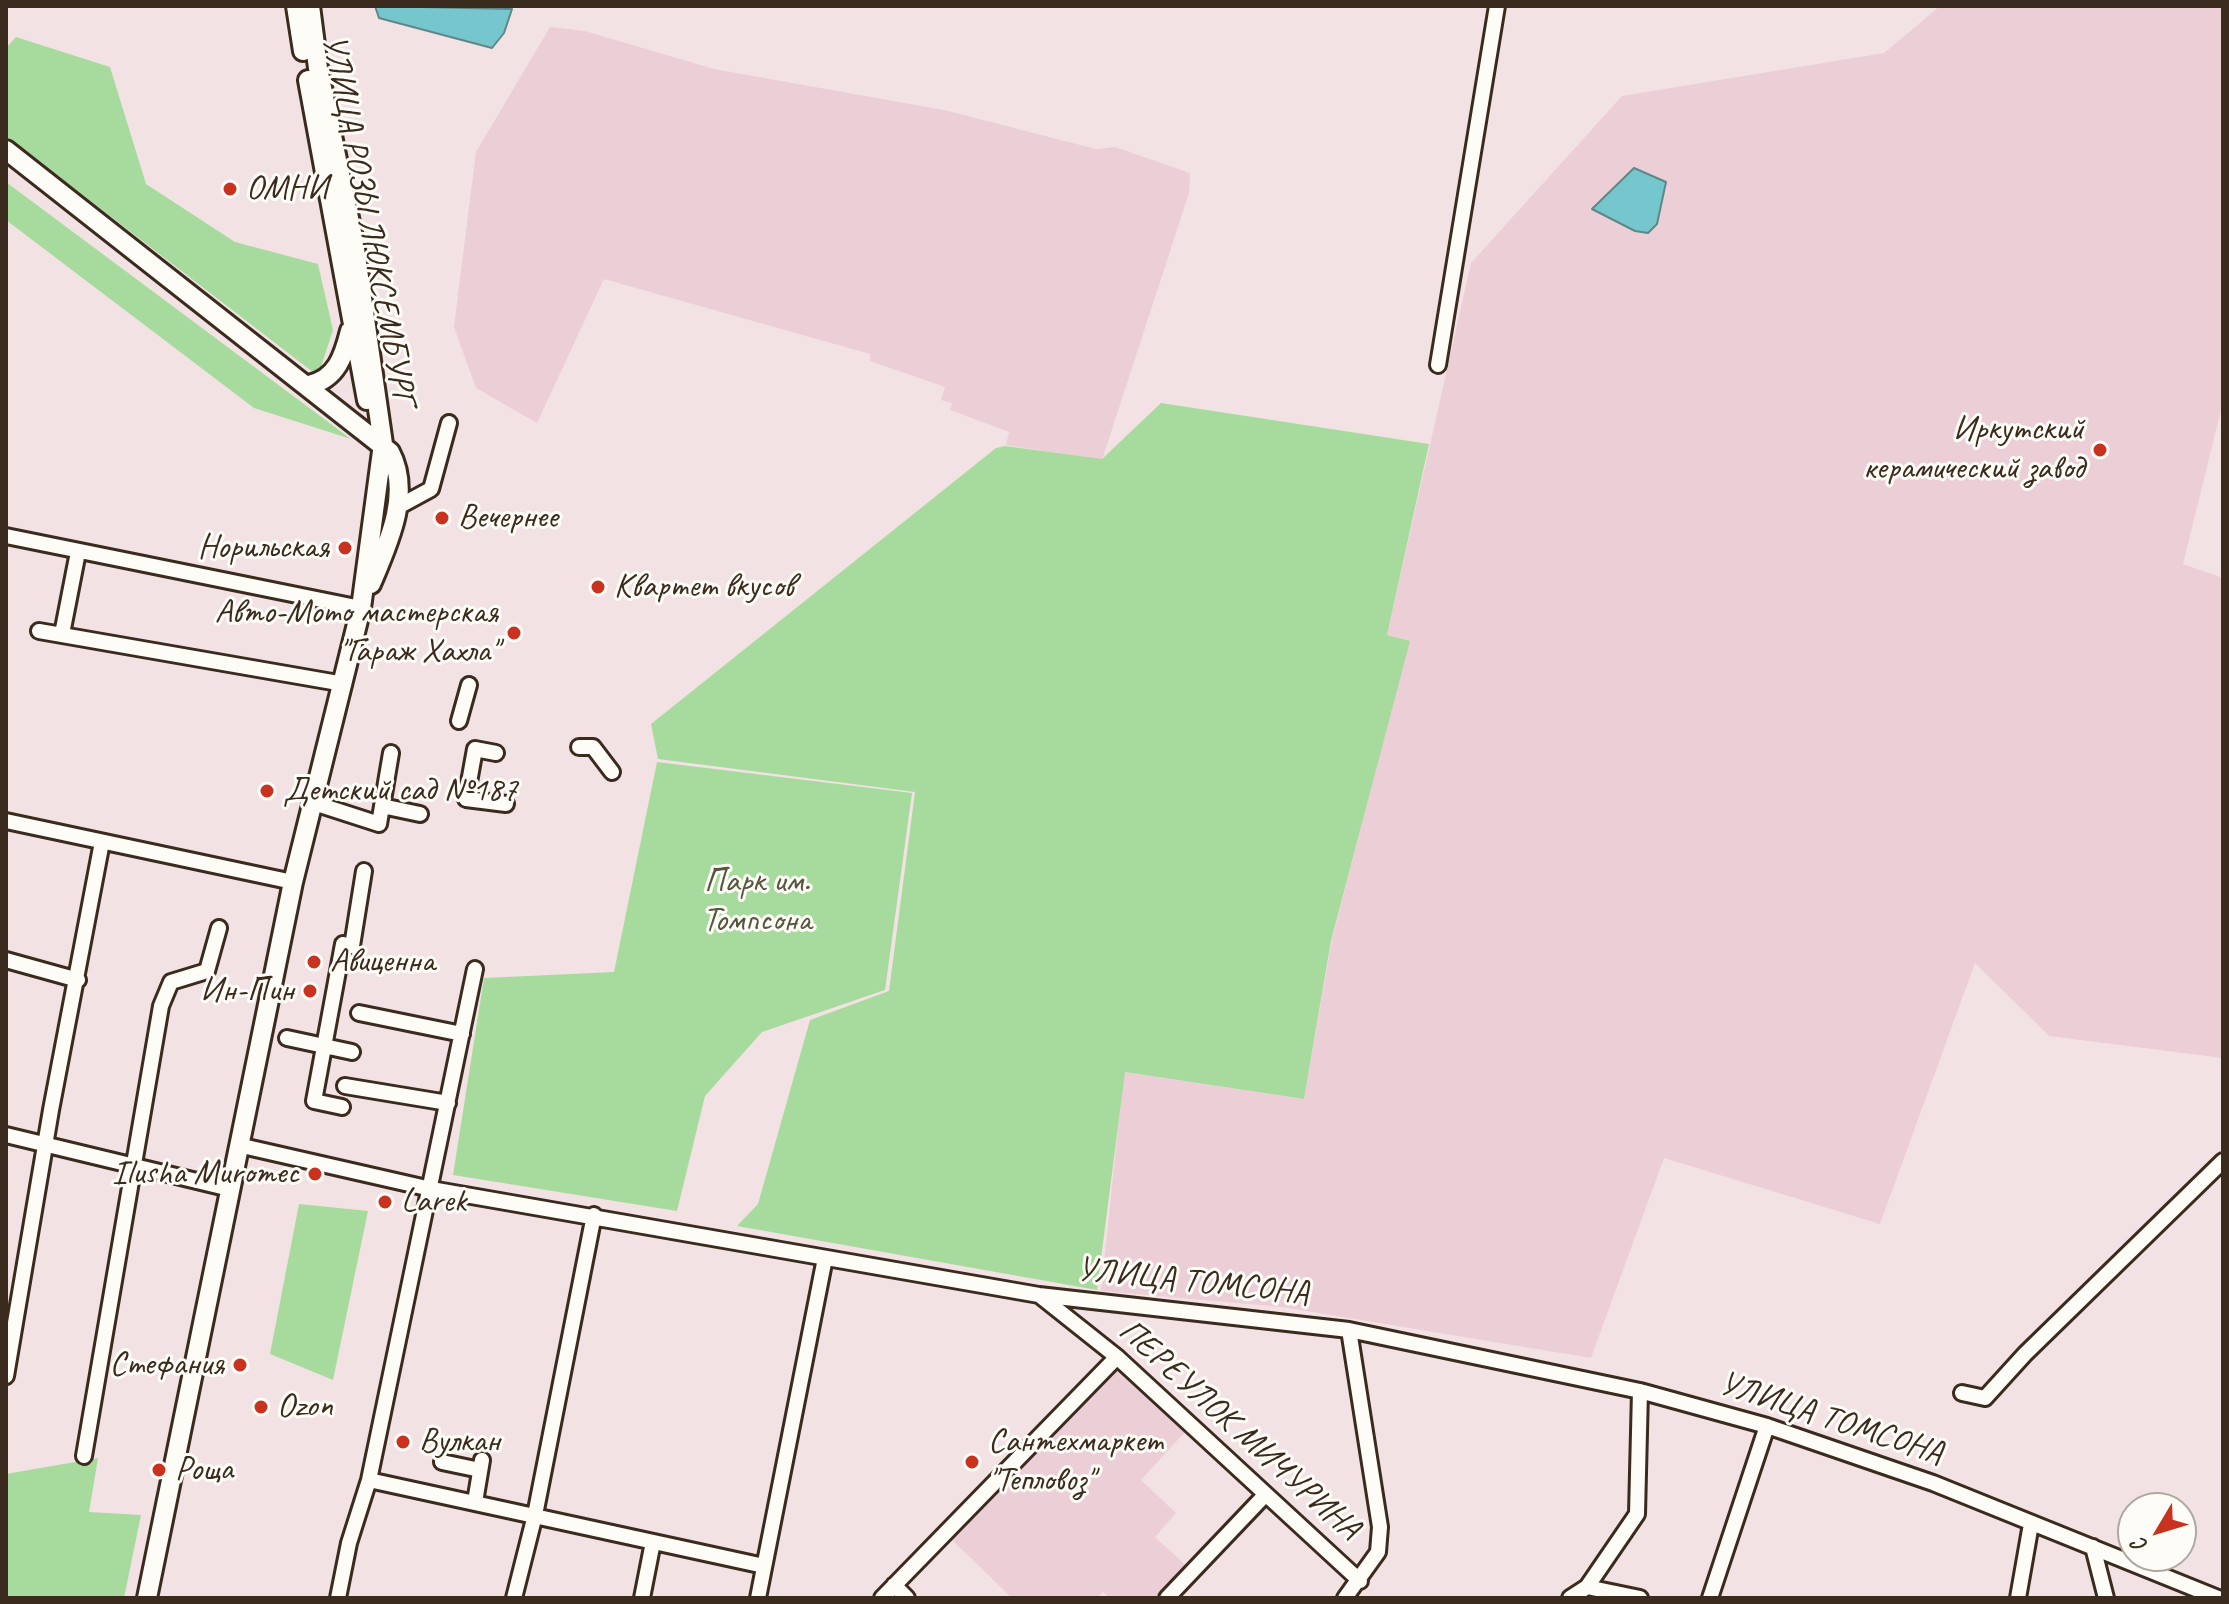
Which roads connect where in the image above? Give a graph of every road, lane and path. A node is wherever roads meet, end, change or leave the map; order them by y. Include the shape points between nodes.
1 (296, 6) edge
2 (310, 6) edge
3 (1497, 6) edge
4 (312, 69) junction
5 (6, 150) edge
6 (346, 244) junction
7 (351, 327) junction
8 (1438, 365) dead end
9 (309, 385) junction
10 (449, 423) dead end
11 (383, 444) junction
12 (396, 508) junction
13 (6, 536) edge
14 (78, 552) junction
15 (361, 608) junction
16 (39, 631) dead end
17 (62, 634) junction
18 (344, 684) junction
19 (469, 685) dead end
20 (459, 721) dead end
21 (579, 747) dead end
22 (391, 753) dead end
23 (496, 753) dead end
24 (612, 772) dead end
25 (314, 803) junction
26 (506, 804) dead end
27 (382, 806) junction
28 (420, 814) dead end
29 (6, 821) edge
30 (102, 842) junction
31 (364, 871) dead end
32 (293, 882) junction
33 (219, 928) dead end
34 (6, 960) edge
35 (475, 969) dead end
36 (78, 980) junction
37 (359, 1013) dead end
38 (462, 1034) junction
39 (287, 1038) dead end
40 (324, 1046) junction
41 (352, 1052) dead end
42 (345, 1086) dead end
43 (448, 1103) junction
44 (342, 1107) dead end
45 (6, 1135) edge
46 (45, 1145) junction
47 (238, 1145) junction
48 (2223, 1161) edge
49 (133, 1168) junction
50 (230, 1189) junction
51 (431, 1189) junction
52 (594, 1215) junction
53 (825, 1258) junction
54 (1039, 1295) junction
55 (1349, 1330) junction
56 (1117, 1357) junction
57 (6, 1376) edge
58 (1640, 1391) junction
59 (1962, 1393) dead end
60 (1767, 1426) junction
61 (84, 1456) dead end
62 (442, 1462) dead end
63 (369, 1480) junction
64 (1265, 1495) junction
65 (475, 1502) junction
66 (535, 1515) junction
67 (2031, 1524) junction
68 (653, 1542) junction
69 (2093, 1547) junction
70 (2117, 1556) edge
71 (764, 1566) junction
72 (2147, 1572) edge
73 (2156, 1572) edge
74 (1360, 1581) junction
75 (894, 1585) junction
76 (1587, 1587) junction
77 (147, 1598) edge
78 (338, 1598) edge
79 (514, 1598) edge
80 (642, 1598) edge
81 (758, 1598) edge
82 (882, 1598) edge
83 (907, 1598) edge
84 (1167, 1598) edge
85 (1345, 1598) edge
86 (1570, 1598) edge
87 (1640, 1598) edge
88 (1710, 1598) edge
89 (2018, 1598) edge
90 (2106, 1598) edge
91 (2194, 1598) edge
92 (2218, 1598) edge

1 - 4 main road, УЛИЦА РОЗЫ ЛЮКСЕМБУРГ
2 - 4 main road, УЛИЦА РОЗЫ ЛЮКСЕМБУРГ
3 - 8 street
4 - 6 main road, УЛИЦА РОЗЫ ЛЮКСЕМБУРГ
5 - 9 main road
6 - 7 main road, УЛИЦА РОЗЫ ЛЮКСЕМБУРГ
6 - 11 main road, УЛИЦА РОЗЫ ЛЮКСЕМБУРГ
7 - 9 main road via 339,365 320,383
7 - 11 main road, УЛИЦА РОЗЫ ЛЮКСЕМБУРГ via 375,431
9 - 11 main road
10 - 12 street via 431,489
11 - 12 main road via 396,464
11 - 15 main road, УЛИЦА РОЗЫ ЛЮКСЕМБУРГ
12 - 15 main road via 390,540
13 - 14 street
14 - 15 street
14 - 17 street
15 - 18 main road, УЛИЦА РОЗЫ ЛЮКСЕМБУРГ
16 - 17 street
17 - 18 street
18 - 25 main road, УЛИЦА РОЗЫ ЛЮКСЕМБУРГ
19 - 20 street
21 - 24 street via 593,747
22 - 27 street
23 - 26 street via 475,749 466,799
25 - 27 street via 379,824
25 - 32 main road, УЛИЦА РОЗЫ ЛЮКСЕМБУРГ
27 - 28 street
29 - 30 street
30 - 32 street
30 - 36 street
31 - 40 street
32 - 47 main road, УЛИЦА РОЗЫ ЛЮКСЕМБУРГ
33 - 49 street via 207,971 179,978 165,989
34 - 36 street
35 - 38 street
36 - 46 street
37 - 38 street
38 - 43 street
39 - 40 street
40 - 41 street
40 - 44 street via 314,1101
42 - 43 street
43 - 51 street
45 - 46 street
46 - 49 street
46 - 57 street
47 - 50 main road, УЛИЦА РОЗЫ ЛЮКСЕМБУРГ
47 - 51 street, УЛИЦА ТОМСОНА
48 - 59 street via 1993,1391 1985,1398
49 - 50 street
49 - 61 street
50 - 77 main road, УЛИЦА РОЗЫ ЛЮКСЕМБУРГ
51 - 52 street, УЛИЦА ТОМСОНА
51 - 63 street
52 - 53 street, УЛИЦА ТОМСОНА
52 - 66 street
53 - 54 street, УЛИЦА ТОМСОНА
53 - 71 street
54 - 55 street, УЛИЦА ТОМСОНА
54 - 56 street, ПЕРЕУЛОК МИЧУРИНА
55 - 58 street, УЛИЦА ТОМСОНА
55 - 74 street via 1380,1527 1378,1552
56 - 64 street, ПЕРЕУЛОК МИЧУРИНА
56 - 75 street
58 - 60 street, УЛИЦА ТОМСОНА
58 - 76 street via 1637,1514
60 - 67 street, УЛИЦА ТОМСОНА via 1933,1483
60 - 88 street
62 - 65 street via 481,1465
63 - 65 street
63 - 78 street
64 - 74 street, ПЕРЕУЛОК МИЧУРИНА
64 - 84 street
65 - 66 street
66 - 68 street
66 - 79 street
67 - 69 street, УЛИЦА ТОМСОНА
67 - 89 street
68 - 71 street
68 - 80 street
69 - 70 street, УЛИЦА ТОМСОНА
69 - 90 street
71 - 81 street
72 - 91 street
73 - 92 street
74 - 85 street
75 - 82 street
75 - 83 street
76 - 86 street
76 - 87 street

